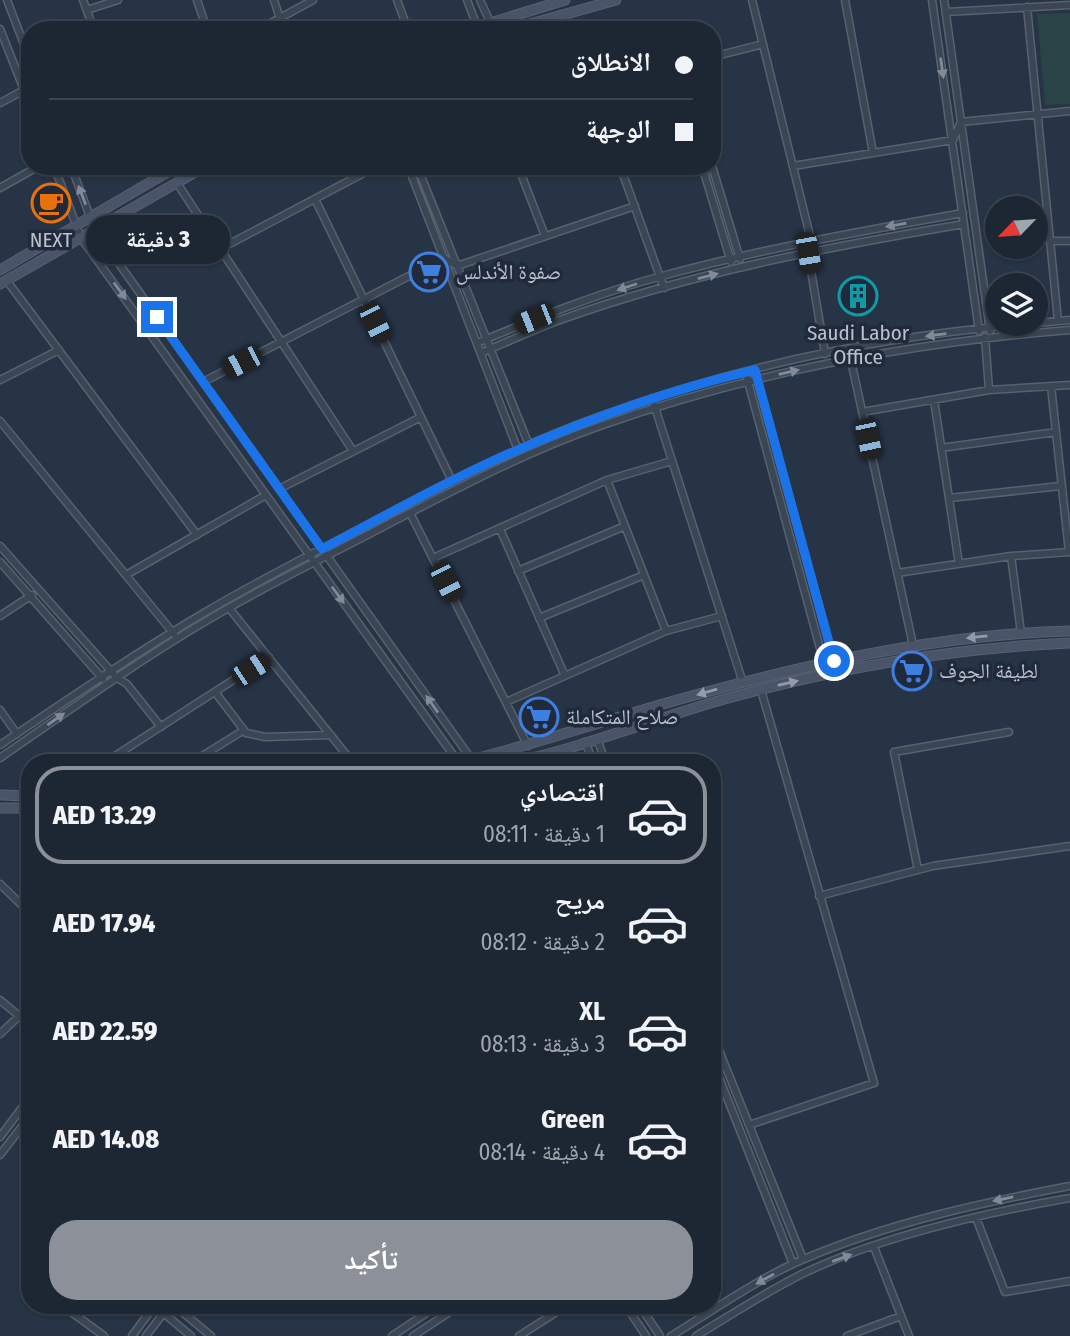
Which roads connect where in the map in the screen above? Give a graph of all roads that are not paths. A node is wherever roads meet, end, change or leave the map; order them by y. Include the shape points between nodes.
1 (7, 0) edge
2 (83, 0) edge
3 (118, 0) edge
4 (197, 0) edge
5 (274, 0) edge
6 (313, 0) edge
7 (397, 0) edge
8 (467, 0) edge
9 (480, 0) edge
10 (565, 0) edge
11 (616, 0) edge
12 (752, 0) edge
13 (845, 0) edge
14 (932, 0) edge
15 (944, 0) edge
16 (1070, 5) edge
17 (1027, 7) junction
18 (87, 10) junction
19 (946, 12) junction
20 (565, 14) junction
21 (280, 19) junction
22 (91, 21) edge
23 (204, 21) edge
24 (276, 21) edge
25 (405, 21) edge
26 (471, 21) edge
27 (490, 21) edge
28 (493, 21) edge
29 (540, 21) edge
30 (567, 21) edge
31 (0, 29) edge
32 (21, 37) edge
33 (763, 44) junction
34 (721, 55) edge
35 (21, 82) edge
36 (21, 91) edge
37 (0, 103) edge
38 (1070, 111) edge
39 (1037, 113) junction
40 (961, 121) junction
41 (953, 140) junction
42 (873, 153) junction
43 (793, 166) junction
44 (23, 175) edge
45 (57, 175) edge
46 (74, 175) edge
47 (163, 175) edge
48 (191, 175) edge
49 (360, 175) edge
50 (412, 175) edge
51 (422, 175) edge
52 (521, 175) edge
53 (623, 175) edge
54 (705, 175) edge
55 (715, 175) edge
56 (177, 183) junction
57 (0, 188) edge
58 (315, 199) junction
59 (635, 206) junction
60 (963, 213) junction
61 (90, 218) junction
62 (964, 224) junction
63 (77, 226) junction
64 (95, 230) junction
65 (545, 236) junction
66 (82, 238) junction
67 (810, 240) junction
68 (1050, 241) junction
69 (1070, 241) edge
70 (220, 249) junction
71 (808, 253) junction
72 (739, 257) junction
73 (444, 258) junction
74 (731, 259) junction
75 (457, 266) junction
76 (742, 268) junction
77 (0, 270) edge
78 (733, 270) junction
79 (660, 276) junction
80 (3, 282) edge
81 (664, 288) junction
82 (985, 298) edge
83 (364, 299) junction
84 (1070, 320) edge
85 (1058, 321) junction
86 (1048, 322) edge
87 (985, 328) edge
88 (979, 329) junction
89 (1070, 330) edge
90 (985, 337) junction
91 (486, 339) junction
92 (281, 342) junction
93 (477, 343) junction
94 (490, 349) junction
95 (849, 349) junction
96 (58, 350) junction
97 (481, 353) junction
98 (825, 354) junction
99 (850, 358) junction
100 (755, 370) junction
101 (746, 372) junction
102 (757, 379) junction
103 (0, 380) edge
104 (748, 381) junction
105 (203, 382) junction
106 (1070, 385) edge
107 (1051, 386) junction
108 (989, 390) junction
109 (652, 398) junction
110 (934, 400) junction
111 (655, 407) junction
112 (862, 412) junction
113 (421, 417) junction
114 (0, 421) edge
115 (1056, 432) junction
116 (529, 445) junction
117 (942, 448) junction
118 (518, 450) junction
119 (353, 451) junction
120 (672, 461) junction
121 (607, 480) junction
122 (452, 481) junction
123 (1061, 486) junction
124 (279, 489) junction
125 (266, 495) junction
126 (949, 498) junction
127 (410, 513) junction
128 (625, 526) junction
129 (500, 528) junction
130 (197, 534) junction
131 (0, 546) edge
132 (322, 549) junction
133 (1069, 552) edge
134 (310, 555) junction
135 (327, 556) junction
136 (1011, 556) junction
137 (433, 558) junction
138 (0, 562) edge
139 (315, 562) junction
140 (959, 564) junction
141 (518, 571) junction
142 (897, 573) junction
143 (126, 575) junction
144 (644, 575) junction
145 (39, 590) junction
146 (30, 596) junction
147 (229, 608) junction
148 (0, 616) edge
149 (722, 616) junction
150 (539, 618) junction
151 (666, 631) junction
152 (1070, 631) edge
153 (172, 632) junction
154 (1021, 633) junction
155 (178, 638) junction
156 (1070, 643) edge
157 (913, 645) junction
158 (269, 657) junction
159 (829, 662) junction
160 (111, 671) junction
161 (565, 676) junction
162 (101, 678) junction
163 (117, 678) junction
164 (743, 683) junction
165 (107, 684) junction
166 (761, 690) junction
167 (215, 692) junction
168 (506, 702) junction
169 (0, 710) edge
170 (161, 727) junction
171 (244, 730) junction
172 (1009, 732) dead end
173 (17, 734) junction
174 (331, 735) junction
175 (596, 738) junction
176 (585, 742) junction
177 (0, 745) edge
178 (528, 746) junction
179 (118, 754) edge
180 (205, 754) edge
181 (346, 754) edge
182 (453, 754) edge
183 (468, 754) edge
184 (496, 754) edge
185 (543, 754) edge
186 (590, 754) edge
187 (602, 754) edge
188 (0, 758) edge
189 (0, 795) edge
190 (21, 796) edge
191 (0, 808) edge
192 (21, 808) edge
193 (1070, 846) edge
194 (918, 870) junction
195 (0, 884) edge
196 (820, 896) junction
197 (20, 903) edge
198 (0, 1000) edge
199 (19, 1016) joint
200 (0, 1034) edge
201 (721, 1056) edge
202 (721, 1083) edge
203 (21, 1109) edge
204 (749, 1125) junction
205 (21, 1128) edge
206 (0, 1138) edge
207 (0, 1155) edge
208 (1070, 1186) edge
209 (1070, 1198) edge
210 (976, 1218) junction
211 (874, 1247) junction
212 (803, 1259) junction
213 (793, 1264) junction
214 (1070, 1281) edge
215 (721, 1306) edge
216 (149, 1314) edge
217 (162, 1314) edge
218 (166, 1314) edge
219 (185, 1314) edge
220 (425, 1314) edge
221 (447, 1314) edge
222 (554, 1314) edge
223 (631, 1314) edge
224 (645, 1314) edge
225 (708, 1314) edge
226 (75, 1315) edge
227 (901, 1315) junction
228 (104, 1336) edge
229 (132, 1336) edge
230 (146, 1336) edge
231 (191, 1336) edge
232 (211, 1336) edge
233 (393, 1336) edge
234 (413, 1336) edge
235 (520, 1336) edge
236 (646, 1336) edge
237 (660, 1336) edge
238 (671, 1336) edge
239 (696, 1336) edge
240 (847, 1336) edge
241 (909, 1336) edge

1 - 32 street
2 - 18 street
3 - 18 street
4 - 23 street
5 - 21 street
6 - 21 street
7 - 25 street
8 - 26 street
9 - 27 street
10 - 28 street
11 - 20 street
12 - 33 street
13 - 42 street
14 -> 41 street
15 - 19 street
16 - 17 street
17 - 19 street
17 - 39 street
18 - 22 street
19 - 40 street
20 - 29 street
20 - 30 street
21 - 24 street
31 - 35 street
33 - 34 street
33 - 43 street
36 - 37 street
38 - 39 street
39 - 40 street
39 - 68 street
40 - 41 street
40 - 82 street
41 - 42 street
41 - 60 street
42 - 43 street
43 - 67 street
44 - 57 street
45 - 63 street
61 -> 46 street
47 - 61 street
48 - 56 street
49 - 58 street
50 - 73 street
51 - 75 street
52 - 65 street
53 - 59 street
54 - 74 street
55 - 72 street
56 - 64 street
56 - 70 street
58 - 70 street
58 - 83 street
59 - 65 street
59 - 79 street
60 - 62 street
60 -> 67 street
61 - 63 street
61 - 64 street
62 - 71 street
62 - 88 street
63 - 66 street
63 - 77 street
64 - 66 street
64 - 105 street
65 - 75 street
66 - 80 street
66 -> 125 street
67 - 72 street
68 - 69 street
68 - 85 street
70 - 92 street
71 - 76 street
71 - 98 street
72 - 74 street
72 - 76 street
73 - 75 street
73 - 83 street
73 - 93 street
74 - 78 street
74 - 79 street
75 - 91 street
76 - 78 street
81 -> 78 street
79 - 81 street
79 -> 91 street
80 - 96 street
81 - 94 street via 559,320
83 - 92 street
83 - 113 street
84 - 85 street
85 - 86 street
87 - 88 street
88 - 90 street
88 -> 95 street
89 - 90 street
90 - 99 street
90 - 108 street
91 - 93 street
91 - 94 street
92 - 105 street
92 - 119 street
93 - 97 street
94 - 97 street
94 - 116 street
95 - 98 street
95 - 99 street
96 - 103 street
96 - 130 street
97 - 118 street
98 - 100 street
102 -> 99 street
99 - 112 street
100 - 101 street
100 - 102 street
101 - 104 street
101 - 109 street
102 - 104 street
102 - 159 street
104 - 111 street
104 - 159 street
105 - 124 street
106 - 107 street
107 - 108 street
107 - 115 street
108 - 110 street
109 - 111 street
109 - 116 street
110 - 112 street
110 - 117 street
111 - 120 street
111 - 127 street via 488,473
112 - 142 street
113 - 119 street
113 - 122 street
114 - 143 street
115 - 117 street
115 - 123 street
116 - 118 street
117 - 126 street
118 - 122 street
119 - 124 street
120 - 121 street
120 - 149 street
121 - 128 street
121 - 129 street
122 - 132 street
123 - 126 street
123 - 133 street
124 - 132 street
125 - 130 street
125 - 134 street
126 - 140 street
127 - 135 street
127 - 137 street
128 - 141 street
128 - 144 street
129 - 137 street
129 - 141 street
130 - 143 street
131 - 145 street
132 - 134 street
132 - 135 street
133 - 136 street
134 - 139 street
134 - 153 street
135 - 139 street
183 -> 135 street
136 - 140 street
136 - 154 street
137 - 168 street
138 - 146 street
139 - 147 street
139 -> 182 street
140 - 142 street
141 - 150 street
142 - 157 street
143 - 153 street
144 - 150 street
144 - 151 street
145 - 146 street
145 - 160 street
146 - 148 street
146 - 162 street
147 - 155 street
147 - 158 street
149 - 151 street
149 - 164 street
150 - 161 street
151 - 161 street
152 - 154 street
153 - 155 street
153 - 160 street
154 -> 157 street
155 - 163 street
166 -> 156 street via 950,653
157 - 159 street
158 - 167 street
158 - 174 street
159 - 164 street
160 - 162 street
160 - 163 street
161 - 168 street
162 - 165 street
162 - 173 street
163 - 165 street
163 - 170 street
164 -> 178 street
188 -> 165 street
166 - 175 street
166 - 196 street
167 - 170 street
167 - 171 street
168 - 178 street
169 - 173 street
170 - 179 street
171 - 174 street via 265,737
171 - 180 street
172 - 194 street via 894,752
173 - 177 street
174 - 181 street
175 - 176 street
175 - 187 street
176 - 185 street
176 - 186 street
178 - 184 street
189 - 190 street
191 - 192 street
193 - 194 street
194 - 196 street
195 - 197 street
196 - 204 street via 874,1083
198 - 199 street
199 - 200 street
201 - 204 street
202 - 213 street
203 - 206 street
204 - 212 street
205 - 207 street
208 -> 212 street via 934,1215
209 - 210 street
210 - 211 street
210 - 214 street via 1005,1292
211 - 227 street
239 -> 211 street via 804,1274
212 - 213 street
213 -> 215 street
216 - 229 street
217 - 230 street
218 - 231 street
219 - 232 street
220 - 233 street
221 - 234 street
222 - 235 street
223 - 236 street
224 - 237 street
225 -> 238 street
226 - 228 street
227 - 240 street
227 - 241 street

